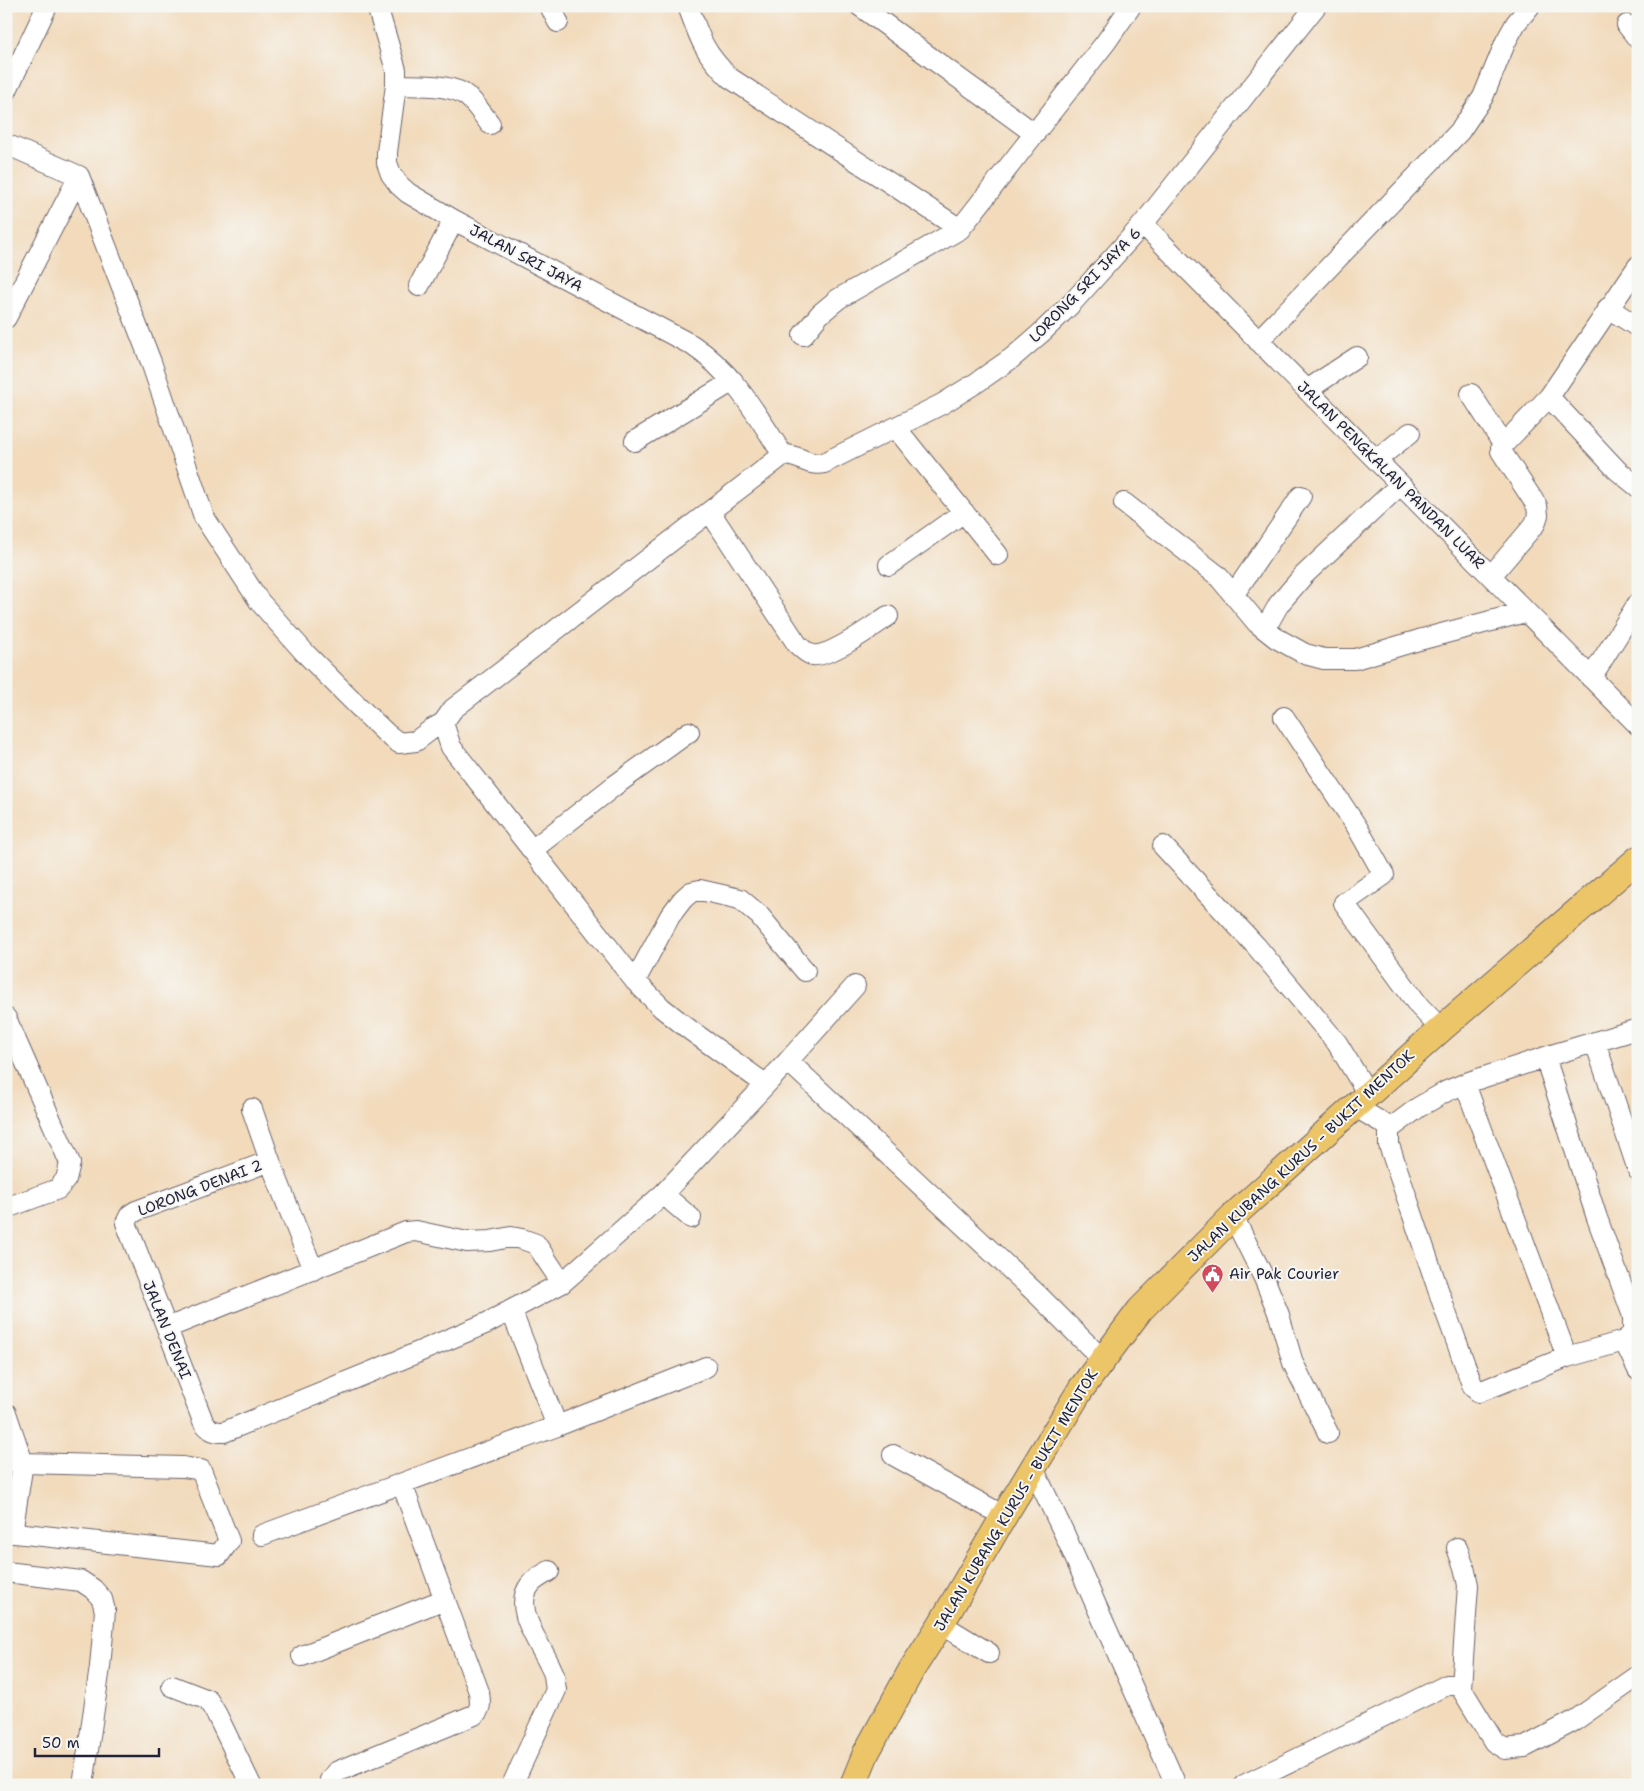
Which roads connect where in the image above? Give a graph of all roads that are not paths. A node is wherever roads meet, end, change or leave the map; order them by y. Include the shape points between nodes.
1 (46, 6) edge
2 (377, 6) edge
3 (688, 6) edge
4 (860, 6) edge
5 (1131, 6) edge
6 (1316, 6) edge
7 (1530, 6) edge
8 (396, 85) junction
9 (6, 92) edge
10 (490, 124) dead end
11 (1035, 134) junction
12 (7, 146) edge
13 (79, 176) junction
14 (454, 220) junction
15 (1143, 224) junction
16 (960, 229) junction
17 (1638, 266) edge
18 (419, 286) dead end
19 (1608, 308) junction
20 (6, 318) edge
21 (1638, 327) edge
22 (803, 335) dead end
23 (1258, 341) junction
24 (1358, 357) dead end
25 (732, 381) junction
26 (1307, 390) junction
27 (1471, 394) dead end
28 (1549, 397) junction
29 (896, 428) junction
30 (1410, 433) dead end
31 (634, 441) dead end
32 (1503, 444) junction
33 (783, 455) junction
34 (1376, 460) junction
35 (1400, 485) junction
36 (1638, 487) edge
37 (1301, 496) dead end
38 (1124, 503) dead end
39 (710, 512) junction
40 (964, 512) junction
41 (998, 555) dead end
42 (888, 565) dead end
43 (1491, 576) junction
44 (1234, 594) junction
45 (1638, 603) edge
46 (1525, 612) junction
47 (888, 616) dead end
48 (1265, 629) junction
49 (1591, 678) junction
50 (1284, 717) dead end
51 (1638, 725) edge
52 (438, 726) junction
53 (689, 732) dead end
54 (1163, 846) dead end
55 (532, 850) junction
56 (1638, 859) edge
57 (805, 971) dead end
58 (635, 982) junction
59 (856, 986) dead end
60 (6, 1018) edge
61 (1441, 1029) junction
62 (1638, 1029) edge
63 (1595, 1042) junction
64 (1545, 1058) junction
65 (788, 1061) junction
66 (765, 1084) junction
67 (1464, 1084) junction
68 (1361, 1100) junction
69 (252, 1109) dead end
70 (1391, 1128) junction
71 (270, 1161) junction
72 (1638, 1170) edge
73 (663, 1194) junction
74 (6, 1208) edge
75 (130, 1215) joint
76 (1232, 1216) junction
77 (691, 1218) dead end
78 (313, 1270) junction
79 (562, 1283) junction
80 (511, 1310) junction
81 (168, 1328) junction
82 (1624, 1341) junction
83 (1567, 1357) junction
84 (1100, 1363) junction
85 (706, 1367) dead end
86 (1638, 1370) edge
87 (6, 1413) edge
88 (557, 1426) junction
89 (1328, 1433) dead end
90 (893, 1455) dead end
91 (15, 1462) edge
92 (1033, 1468) junction
93 (402, 1484) junction
94 (1004, 1516) junction
95 (9, 1533) edge
96 (262, 1535) dead end
97 (1457, 1548) dead end
98 (549, 1570) dead end
99 (6, 1572) edge
100 (445, 1599) junction
101 (941, 1624) junction
102 (989, 1653) dead end
103 (302, 1656) dead end
104 (1638, 1676) edge
105 (172, 1686) dead end
106 (1461, 1688) junction
107 (83, 1785) edge
108 (251, 1785) edge
109 (330, 1785) edge
110 (512, 1785) edge
111 (853, 1785) edge
112 (1176, 1785) edge
113 (1244, 1785) edge

1 - 9 street
2 - 8 street, JALAN SRI JAYA via 393,56
3 - 16 street via 702,45 730,78
4 - 11 street
5 - 11 street
6 - 15 street, LORONG SRI JAYA 6
7 - 23 street via 1516,23 1483,96 1460,131
8 - 10 street via 446,87 458,91 467,96
8 - 14 street, JALAN SRI JAYA via 387,152 391,174 408,193
11 - 16 street
12 - 13 street
13 - 20 street
13 - 52 street via 151,362 204,517 259,601 386,734 399,743 416,741
14 - 18 street
14 - 25 street, JALAN SRI JAYA via 692,345 708,355
15 - 23 street, JALAN PENGKALAN PANDAN LUAR
15 - 29 street, LORONG SRI JAYA 6 via 1071,304 1012,358 942,404
16 - 22 street via 838,299
17 - 19 street
19 - 21 street
19 - 28 street
23 - 26 street, JALAN PENGKALAN PANDAN LUAR
24 - 26 street
25 - 31 street
25 - 33 street, JALAN SRI JAYA
26 - 34 street, JALAN PENGKALAN PANDAN LUAR
27 - 32 street
28 - 32 street
28 - 36 street via 1617,470
29 - 33 street, LORONG SRI JAYA 6 via 824,463 816,464
29 - 40 street
30 - 34 street
32 - 43 street via 1501,451 1537,506 1538,515 1536,524
33 - 39 street
34 - 35 street, JALAN PENGKALAN PANDAN LUAR
35 - 43 street, JALAN PENGKALAN PANDAN LUAR
35 - 48 street via 1303,576 1279,604
37 - 44 street
38 - 44 street via 1217,575
39 - 47 street via 803,650 812,655 832,651
39 - 52 street via 453,709
40 - 41 street
40 - 42 street
43 - 46 street, JALAN PENGKALAN PANDAN LUAR
44 - 48 street
45 - 49 street
46 - 48 street via 1356,659 1324,659 1305,654
46 - 49 street, JALAN PENGKALAN PANDAN LUAR
49 - 51 street, JALAN PENGKALAN PANDAN LUAR
50 - 61 street via 1384,875 1344,902 1419,1006
52 - 55 street via 450,747
53 - 55 street
54 - 68 street via 1256,946 1336,1043
55 - 58 street
56 - 61 main road, JALAN KUBANG KURUS - BUKIT MENTOK
57 - 58 street via 759,915 740,899 700,890 691,892 670,916
58 - 66 street via 690,1030
59 - 65 street
60 - 74 street via 70,1163 66,1179 58,1189
61 - 68 main road, JALAN KUBANG KURUS - BUKIT MENTOK
62 - 63 street
63 - 64 street
63 - 72 street
64 - 67 street
64 - 82 street via 1633,1316 1633,1333
65 - 66 street
65 - 84 street via 1039,1296
66 - 73 street
67 - 70 street via 1447,1091
67 - 83 street
68 - 70 street
68 - 76 main road, JALAN KUBANG KURUS - BUKIT MENTOK
69 - 71 street
70 - 83 street via 1389,1145 1475,1390 1482,1392
71 - 75 street, LORONG DENAI 2
71 - 78 street
73 - 77 street
73 - 79 street
75 - 81 street, JALAN DENAI via 127,1227
76 - 84 main road, JALAN KUBANG KURUS - BUKIT MENTOK via 1140,1310
76 - 89 street via 1264,1278 1293,1363
78 - 79 street via 406,1232 416,1231 467,1242 511,1237 536,1244
78 - 81 street
79 - 80 street
80 - 81 street, JALAN DENAI via 405,1358 224,1432 214,1432 203,1421
80 - 88 street
82 - 83 street
82 - 86 street
84 - 92 main road, JALAN KUBANG KURUS - BUKIT MENTOK
85 - 88 street
87 - 91 street
88 - 93 street
90 - 94 street
91 - 95 street
91 - 95 street via 201,1470 229,1541 219,1555
92 - 94 main road, JALAN KUBANG KURUS - BUKIT MENTOK
92 - 112 street
93 - 96 street
93 - 100 street
94 - 101 main road, JALAN KUBANG KURUS - BUKIT MENTOK
97 - 106 street via 1468,1585
98 - 110 street via 530,1584 524,1596 530,1628 554,1675 556,1690
99 - 107 street via 81,1581 102,1599 105,1611 100,1667
100 - 103 street
100 - 109 street via 479,1692 478,1712 336,1772
101 - 102 street
101 - 111 main road, JALAN KUBANG KURUS - BUKIT MENTOK via 870,1745
104 - 106 street via 1574,1721 1525,1747 1513,1748 1494,1742
105 - 108 street via 208,1700
106 - 113 street via 1447,1685

